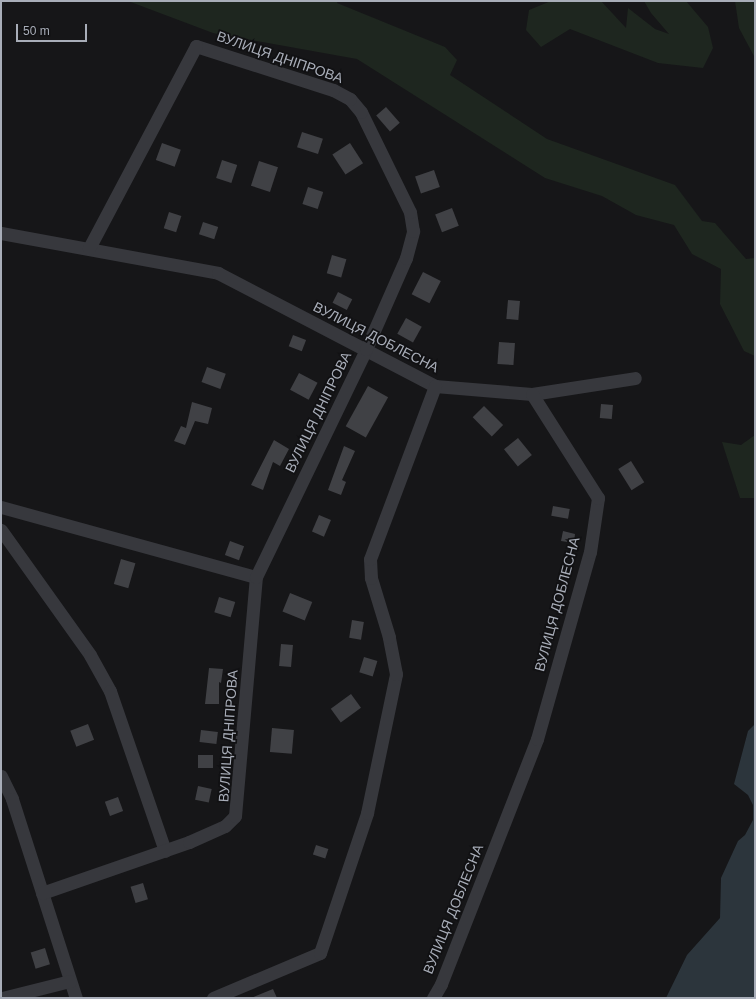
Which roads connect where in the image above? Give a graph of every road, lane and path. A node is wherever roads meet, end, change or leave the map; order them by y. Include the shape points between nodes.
1 (1, 233) edge
2 (89, 248) junction
3 (366, 349) junction
4 (635, 378) dead end
5 (435, 386) junction
6 (532, 394) junction
7 (1, 507) edge
8 (1, 530) edge
9 (256, 577) junction
10 (1, 776) edge
11 (164, 851) junction
12 (42, 893) junction
13 (70, 980) junction
14 (2, 998) edge
15 (76, 998) edge
16 (213, 998) edge
17 (433, 998) edge

1 - 2 street, ВУЛИЦЯ ДОБЛЕСНА
2 - 3 street, ВУЛИЦЯ ДОБЛЕСНА via 218,273
2 - 3 street, ВУЛИЦЯ ДНІПРОВА via 196,46 333,90 350,99 361,112 410,212 413,231 406,258
3 - 5 street, ВУЛИЦЯ ДОБЛЕСНА
3 - 9 street, ВУЛИЦЯ ДНІПРОВА
4 - 6 street
5 - 6 street, ВУЛИЦЯ ДОБЛЕСНА
5 - 16 street via 370,559 371,578 390,637 396,674 366,813 320,952
6 - 17 street, ВУЛИЦЯ ДОБЛЕСНА via 598,498 590,552 537,739 441,984
7 - 9 street
8 - 11 street via 90,655 110,691
9 - 11 street, ВУЛИЦЯ ДНІПРОВА via 238,810 225,826
10 - 12 street via 12,799
11 - 12 street
12 - 13 street
13 - 14 street
13 - 15 street

